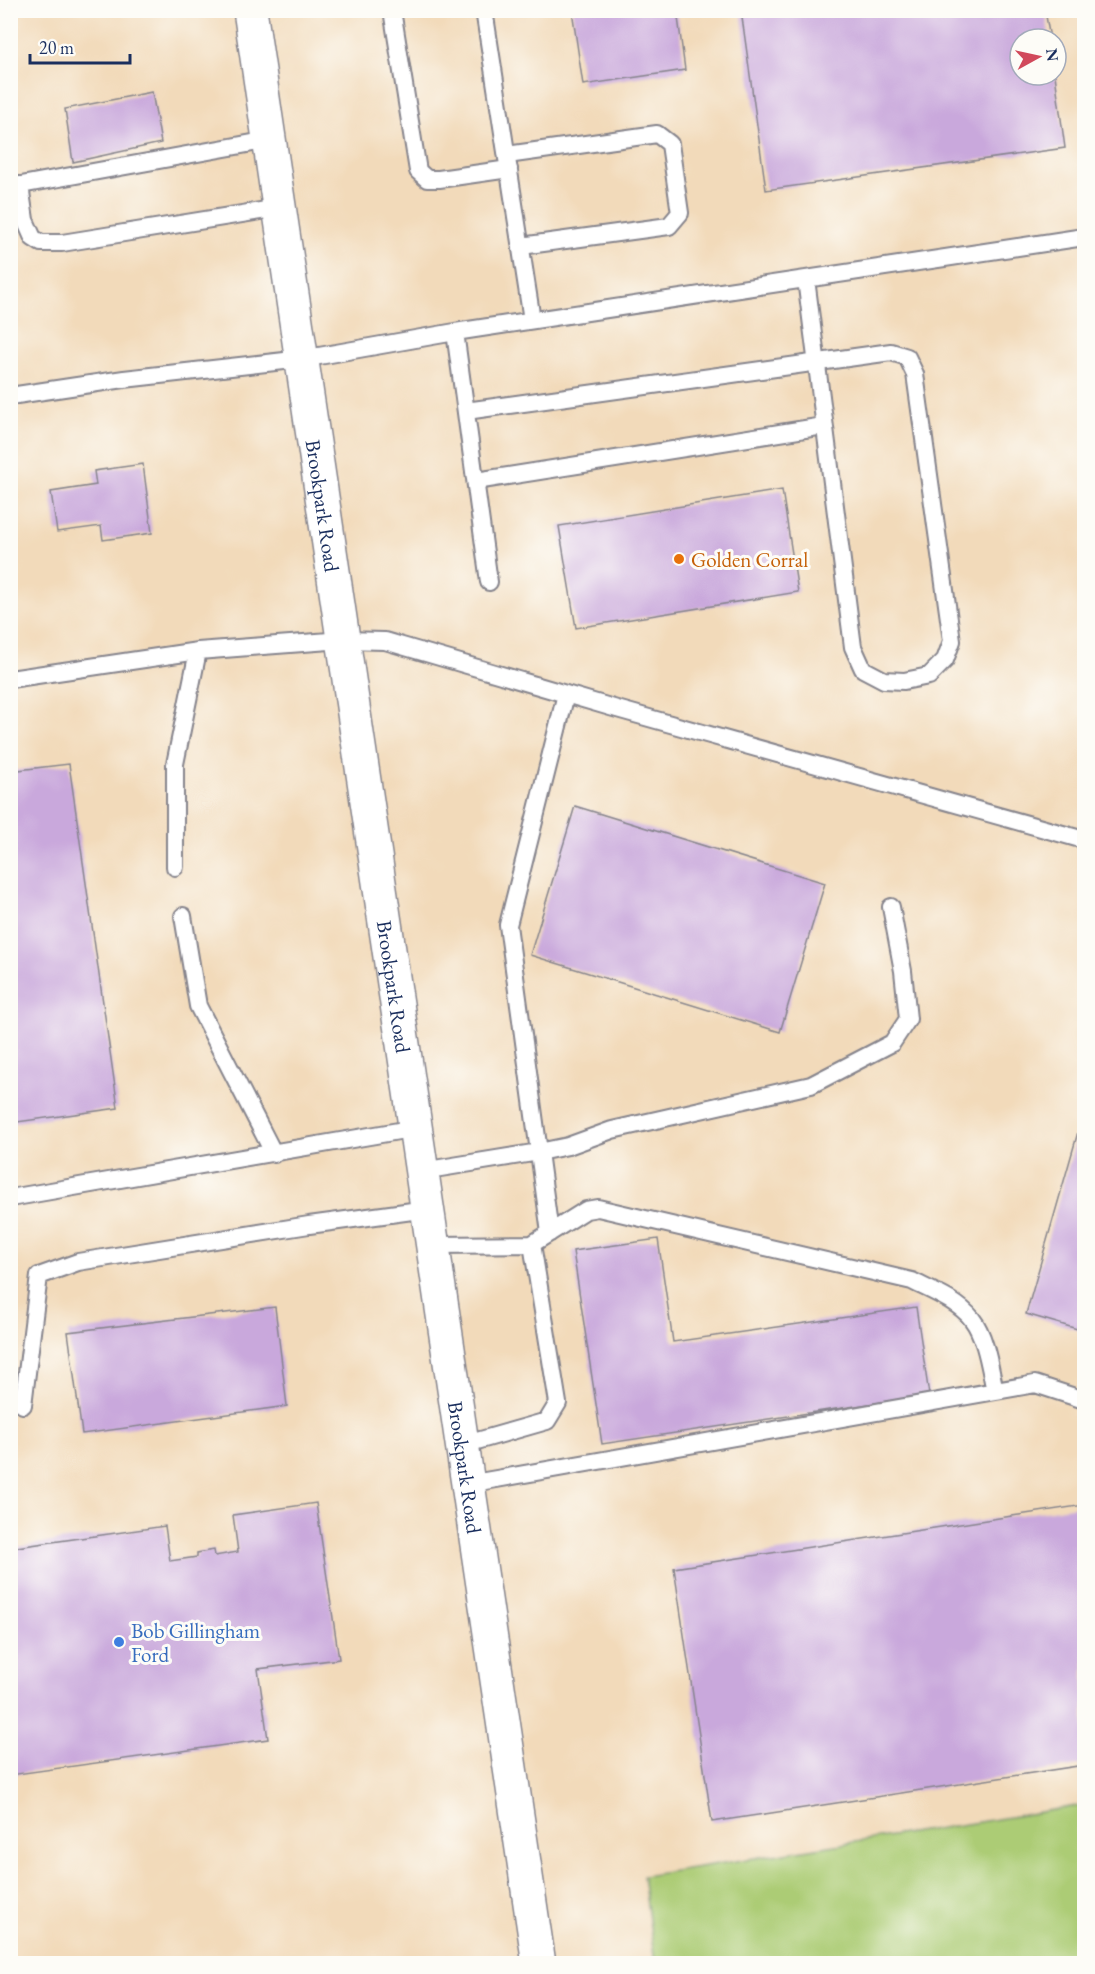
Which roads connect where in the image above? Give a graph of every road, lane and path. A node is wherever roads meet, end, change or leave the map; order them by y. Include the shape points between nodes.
1 (250, 10) edge
2 (392, 10) edge
3 (484, 10) edge
4 (269, 140) junction
5 (508, 162) junction
6 (15, 186) edge
7 (279, 208) junction
8 (1084, 237) edge
9 (521, 246) junction
10 (806, 279) junction
11 (532, 320) junction
12 (455, 332) junction
13 (302, 359) junction
14 (816, 362) junction
15 (10, 396) edge
16 (466, 411) junction
17 (824, 426) junction
18 (476, 481) junction
19 (489, 582) dead end
20 (344, 640) junction
21 (198, 651) junction
22 (10, 679) edge
23 (566, 694) junction
24 (1084, 840) edge
25 (175, 867) dead end
26 (891, 907) dead end
27 (183, 916) dead end
28 (416, 1128) junction
29 (539, 1152) junction
30 (274, 1154) junction
31 (422, 1171) junction
32 (10, 1198) edge
33 (428, 1209) junction
34 (550, 1233) junction
35 (532, 1244) junction
36 (433, 1245) junction
37 (995, 1391) junction
38 (1084, 1400) edge
39 (24, 1406) dead end
40 (463, 1444) junction
41 (468, 1484) junction
42 (539, 1964) edge

1 - 4 main road, Brookpark Road
2 - 5 lane via 418,171 427,178 439,178
3 - 5 lane
4 - 6 lane
4 - 7 main road, Brookpark Road
5 - 9 lane
5 - 9 lane via 657,134 670,144 672,155 680,213 669,226
6 - 7 lane via 33,238 41,243 62,243
7 - 13 main road, Brookpark Road
8 - 10 lane
9 - 11 lane
10 - 11 lane
10 - 14 lane
11 - 12 lane
12 - 13 lane
12 - 16 lane
13 - 15 lane
13 - 20 main road, Brookpark Road
14 - 16 lane
14 - 17 lane
14 - 17 lane via 891,352 907,357 915,374 952,640 945,660 929,676 884,680 863,669 856,654
16 - 18 lane
17 - 18 lane
18 - 19 lane
20 - 21 lane
20 - 23 lane via 385,641
20 - 28 main road, Brookpark Road
21 - 22 lane
21 - 25 lane via 175,764
23 - 24 lane
23 - 29 lane via 508,925
26 - 29 lane via 908,1019 892,1043 811,1085 612,1130
27 - 30 lane via 198,1006
28 - 30 lane
28 - 31 main road, Brookpark Road
29 - 31 lane
29 - 34 lane
30 - 32 lane
31 - 33 main road, Brookpark Road
33 - 36 main road, Brookpark Road
33 - 39 lane via 78,1262 39,1276
34 - 35 lane
34 - 37 lane via 586,1210 598,1208 912,1281 954,1303 972,1319 986,1348
35 - 36 lane
35 - 40 lane via 558,1403 547,1421
36 - 40 main road, Brookpark Road
37 - 38 lane via 1035,1384
37 - 41 lane
40 - 41 main road, Brookpark Road
41 - 42 main road, Brookpark Road

